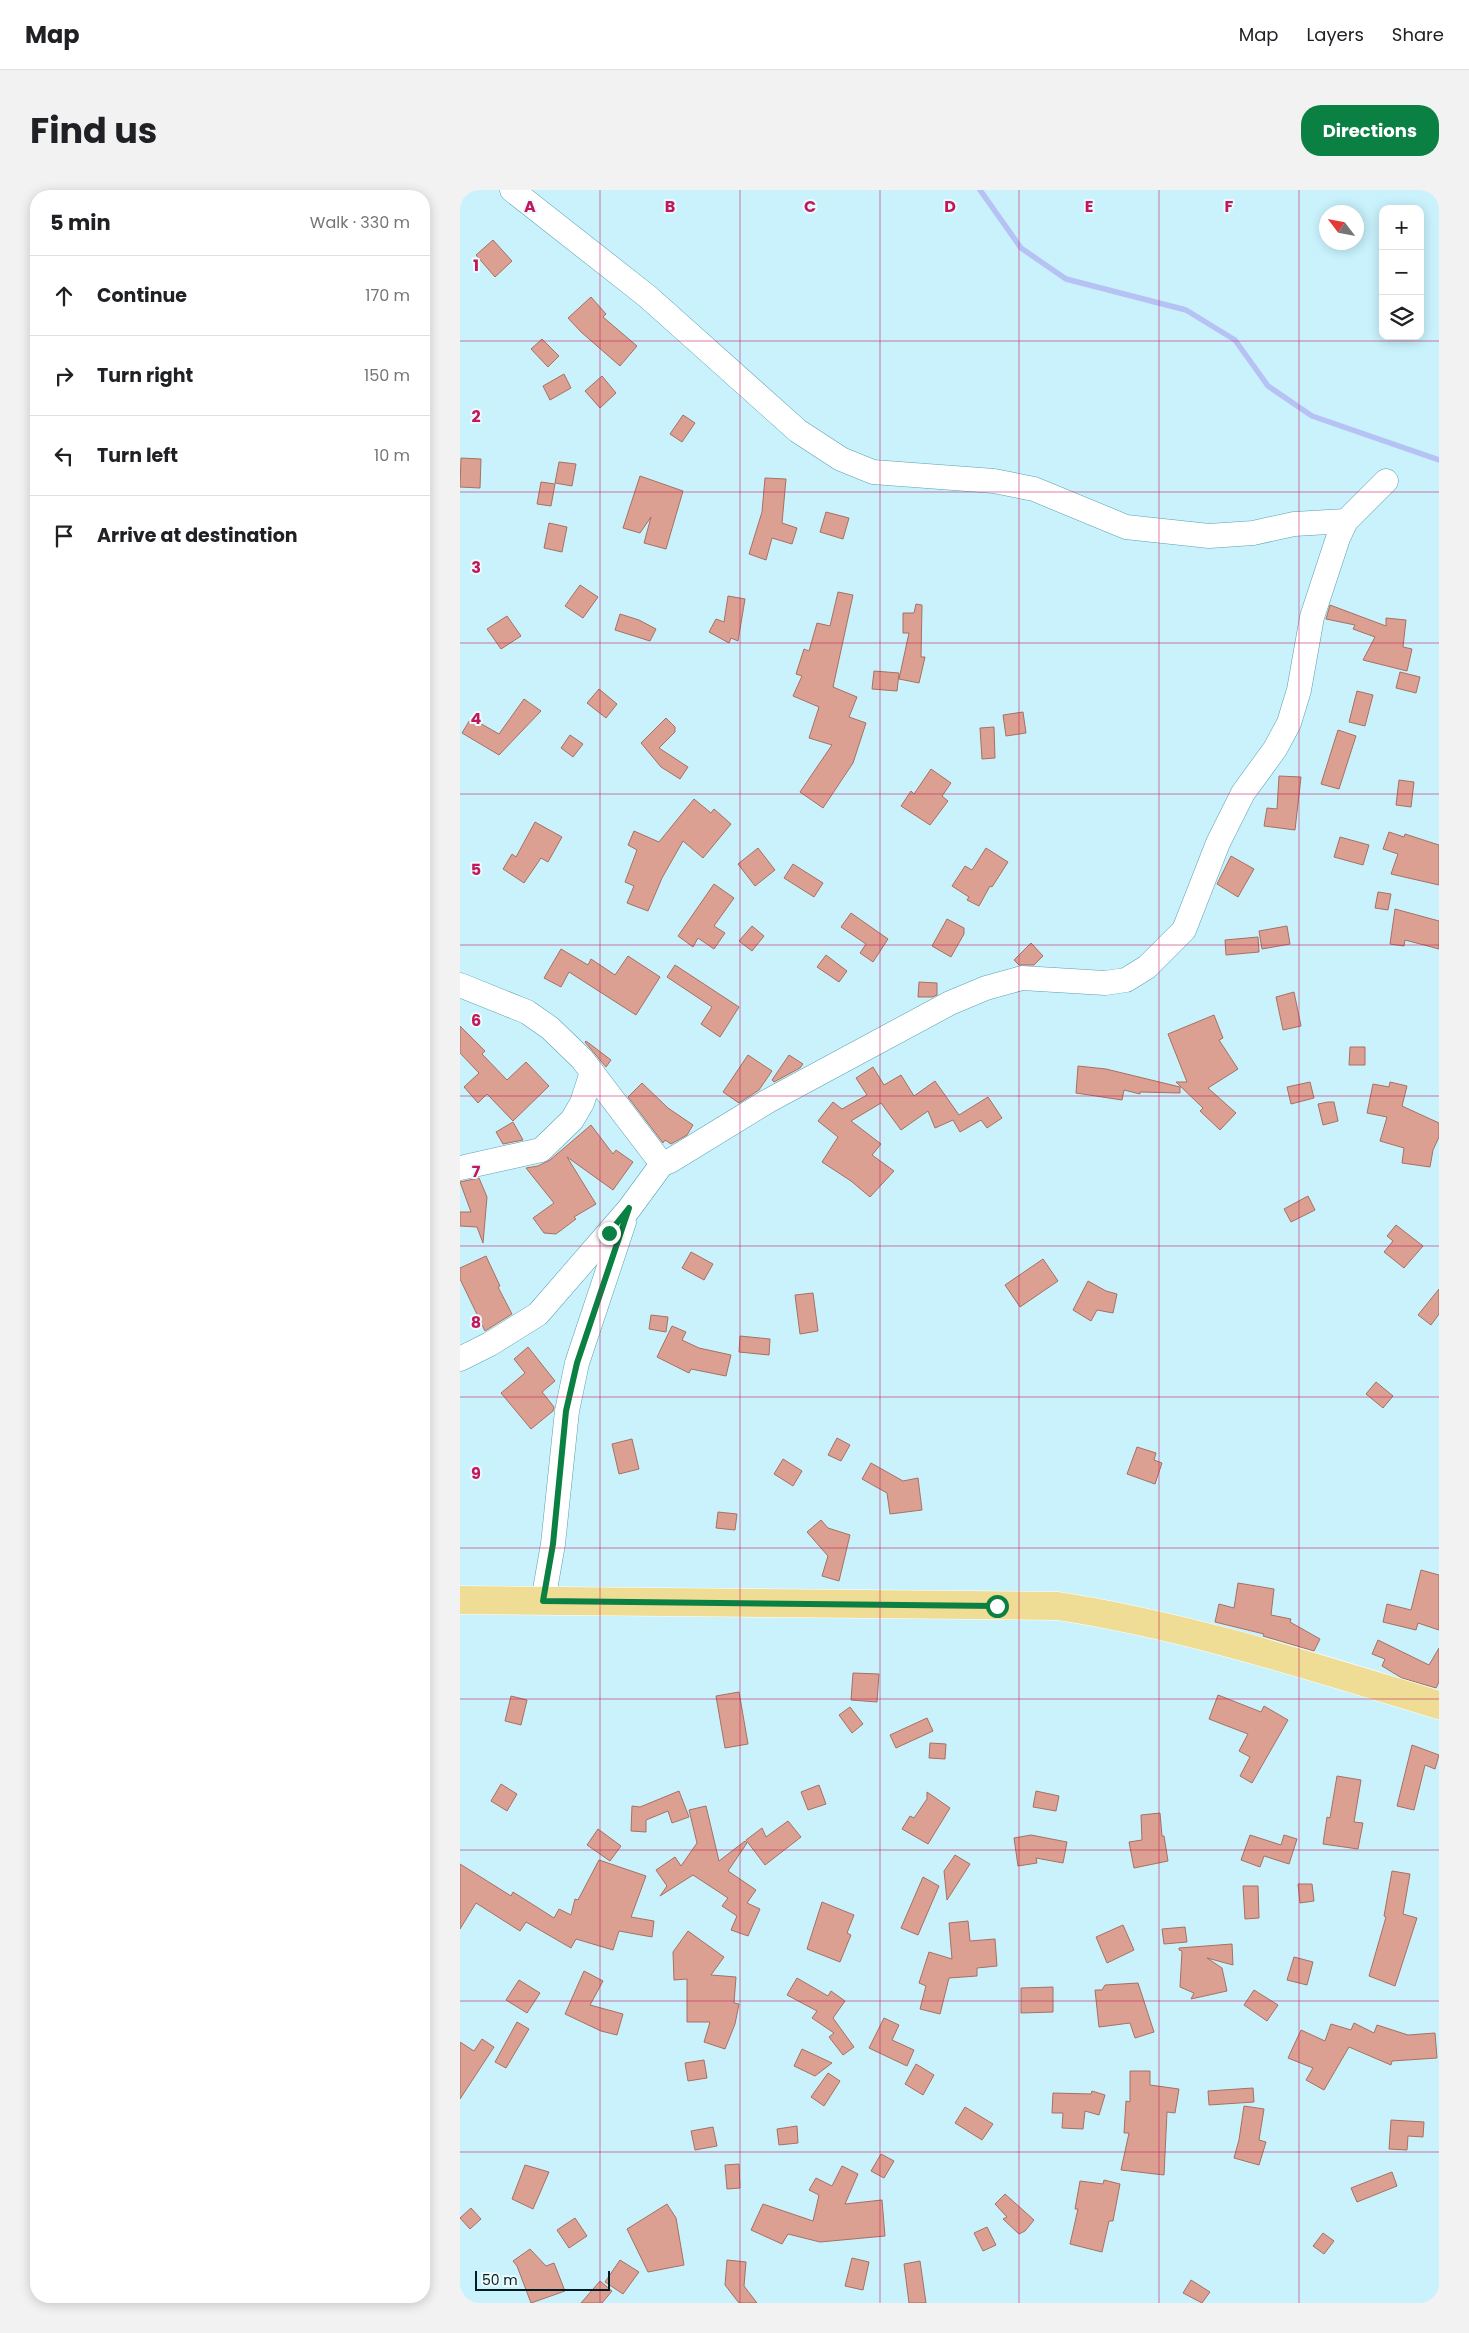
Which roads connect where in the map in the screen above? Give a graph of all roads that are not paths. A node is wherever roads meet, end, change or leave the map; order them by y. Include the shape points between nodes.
1 (512, 190) edge
2 (1386, 481) dead end
3 (1346, 521) junction
4 (460, 985) edge
5 (592, 1072) junction
6 (662, 1164) junction
7 (460, 1168) edge
8 (629, 1208) junction
9 (460, 1360) edge
10 (460, 1600) edge
11 (543, 1601) junction
12 (1439, 1705) edge

1 - 3 street via 647,296 798,431 841,459 873,472 994,481 1034,489 1126,527 1209,536 1253,533 1294,524
2 - 3 street
3 - 6 street via 1312,617 1289,723 1239,802 1218,843 1184,930 1147,967 1126,980 1105,983 1022,978 986,988 950,1003 768,1101
4 - 5 street via 527,1012 550,1028
5 - 6 street
5 - 7 street via 577,1112 542,1150
6 - 8 street
8 - 9 street via 538,1314
8 - 11 street via 577,1363 560,1458 553,1544
10 - 11 main road
11 - 12 main road via 1058,1606 1113,1614 1208,1636

